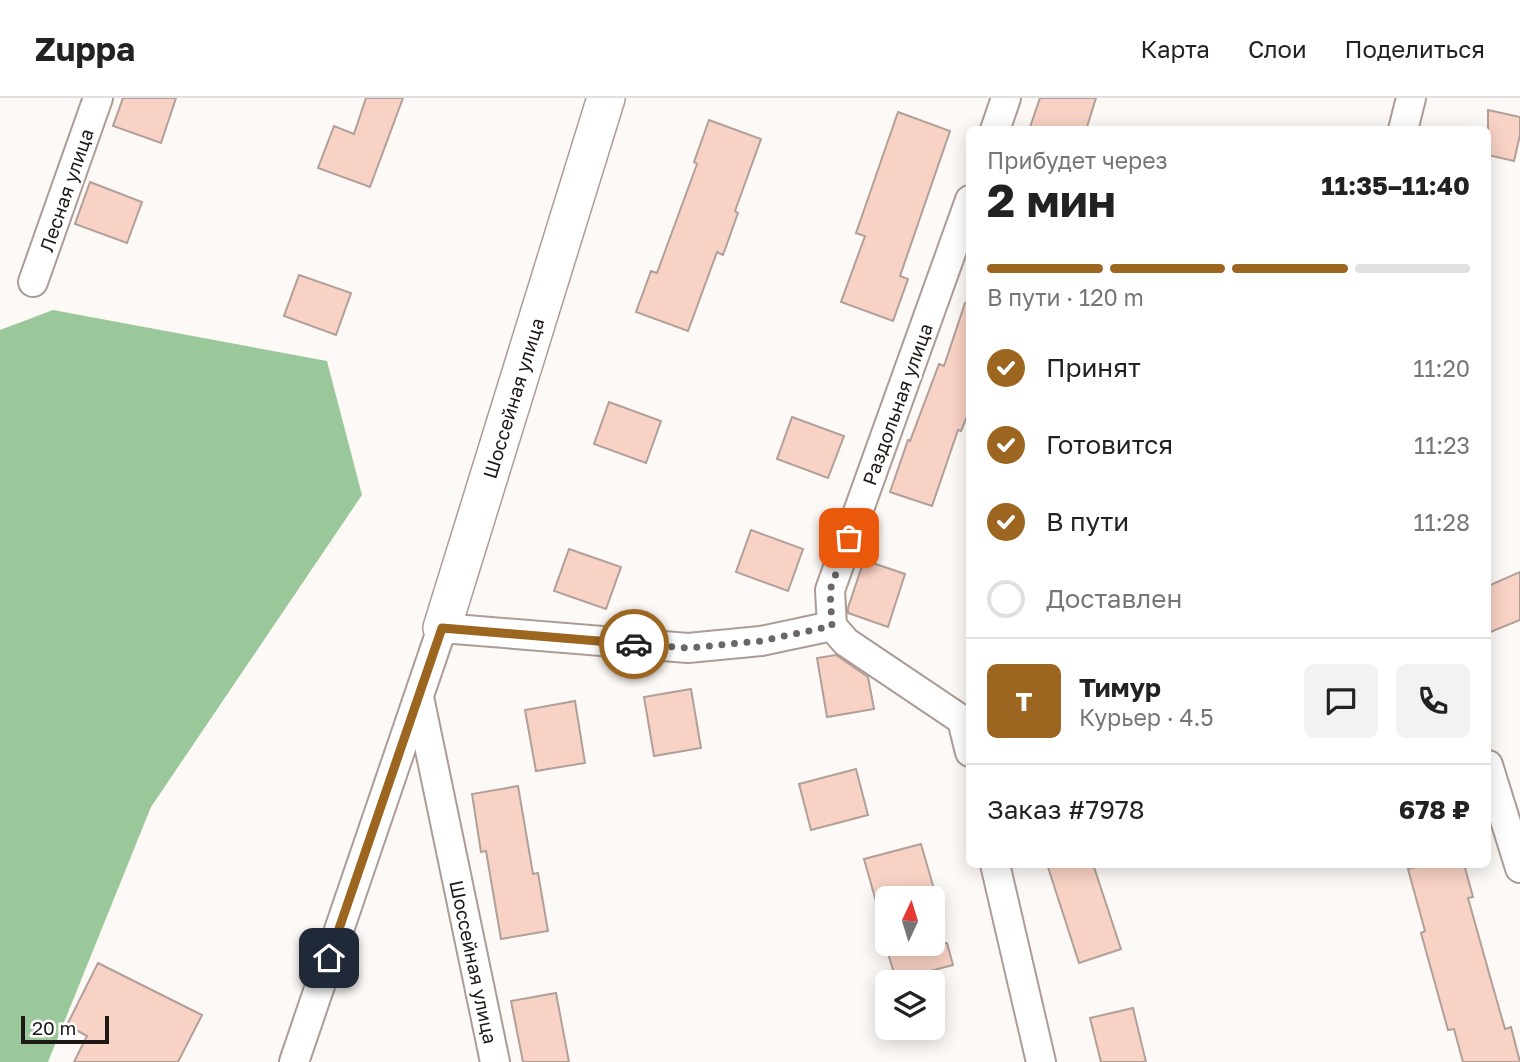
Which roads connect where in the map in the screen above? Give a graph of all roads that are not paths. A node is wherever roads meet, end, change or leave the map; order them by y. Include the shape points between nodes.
1 (98, 98) edge
2 (606, 98) edge
3 (1006, 98) edge
4 (1411, 98) edge
5 (996, 126) edge
6 (1404, 126) edge
7 (966, 211) edge
8 (33, 282) dead end
9 (832, 626) junction
10 (442, 628) junction
11 (419, 697) junction
12 (966, 736) edge
13 (1491, 775) edge
14 (997, 868) edge
15 (1520, 868) edge
16 (294, 1062) edge
17 (495, 1062) edge
18 (1041, 1062) edge

1 - 8 street, Лесная улица
2 - 10 street, Шоссейная улица
3 - 5 street
4 - 6 street
7 - 9 street, Раздольная улица via 830,590
9 - 10 street via 761,641 688,648
9 - 12 street via 846,642 962,720
10 - 11 street, Шоссейная улица
11 - 16 street, Шоссейная улица
11 - 17 street, Шоссейная улица
13 - 15 street
14 - 18 street

